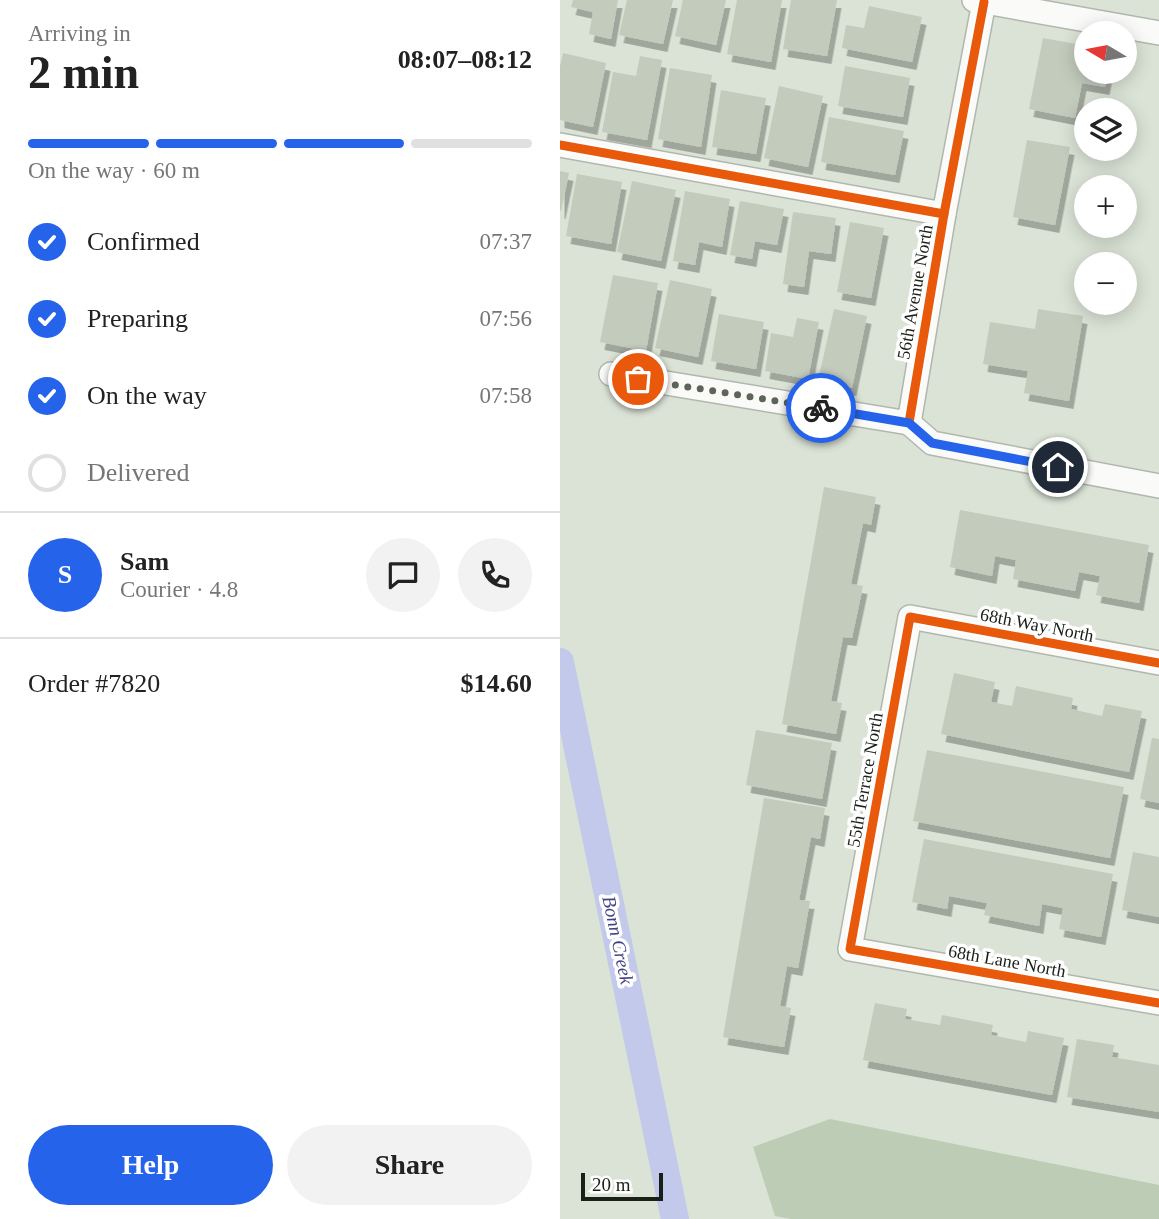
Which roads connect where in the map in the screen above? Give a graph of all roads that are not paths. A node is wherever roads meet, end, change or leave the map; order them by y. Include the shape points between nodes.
1 (979, 1) edge
2 (1159, 33) edge
3 (560, 145) edge
4 (944, 214) junction
5 (611, 374) dead end
6 (909, 423) junction
7 (1159, 486) edge
8 (910, 617) joint
9 (1159, 663) edge
10 (850, 949) joint
11 (1159, 1003) edge

1 - 2 street
1 - 4 street, 56th Avenue North
3 - 4 street
4 - 6 street, 56th Avenue North
5 - 6 street
6 - 7 street via 932,443
8 - 9 street, 68th Way North
8 - 10 street, 55th Terrace North
10 - 11 street, 68th Lane North

